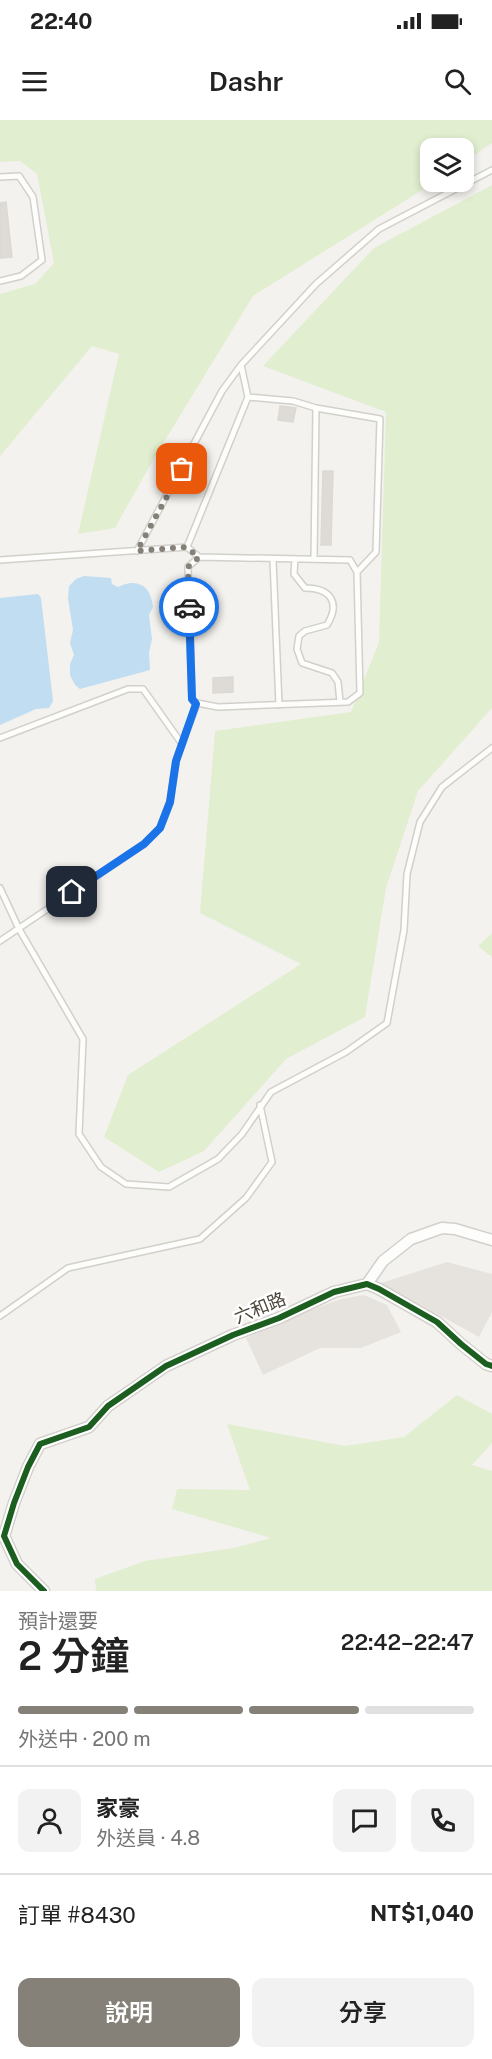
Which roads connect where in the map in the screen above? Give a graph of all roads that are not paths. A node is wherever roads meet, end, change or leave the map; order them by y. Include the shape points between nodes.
1 (492, 170) edge
2 (0, 177) edge
3 (0, 281) edge
4 (241, 365) junction
5 (248, 397) junction
6 (316, 408) junction
7 (186, 547) junction
8 (137, 551) junction
9 (199, 557) junction
10 (295, 559) junction
11 (314, 559) junction
12 (0, 560) edge
13 (273, 560) junction
14 (357, 572) junction
15 (340, 702) junction
16 (196, 704) junction
17 (279, 705) junction
18 (0, 738) edge
19 (182, 744) junction
20 (492, 748) edge
21 (0, 888) edge
22 (19, 929) junction
23 (0, 941) edge
24 (260, 1105) junction
25 (492, 1240) edge
26 (367, 1284) junction
27 (0, 1316) edge
28 (492, 1366) edge
29 (44, 1591) edge

1 - 4 lane via 379,230 316,284
2 - 3 lane via 20,176 33,197 42,260 21,276
4 - 5 lane
4 - 8 lane via 222,391
5 - 6 lane via 293,401
5 - 7 lane
6 - 11 lane
6 - 14 lane via 380,419 376,552
7 - 8 lane
7 - 9 lane
8 - 12 lane
9 - 13 lane
9 - 16 lane via 188,567 192,699
10 - 11 lane
10 - 13 lane
10 - 15 lane via 294,574 305,588 325,591 332,603 333,616 327,625 298,636 297,649 302,663 332,673 338,682
11 - 14 lane via 350,560
13 - 17 lane
14 - 15 lane via 360,693 348,702
15 - 17 lane
16 - 17 lane
16 - 19 lane
18 - 19 lane via 129,689 143,688
19 - 22 lane via 170,802 160,828 144,844
20 - 24 lane via 442,787 420,822 407,874 404,930 387,1023 346,1052 271,1092
21 - 22 lane
22 - 23 lane
22 - 24 lane via 83,1039 80,1134 101,1167 126,1184 169,1187 218,1159 242,1134
24 - 27 lane via 272,1162 246,1198 200,1239 68,1268
25 - 26 street via 442,1228 411,1239 383,1261
26 - 28 street via 437,1322
26 - 29 street, 六和路 via 333,1292 175,1362 108,1406 89,1427 40,1443 4,1536 17,1564

